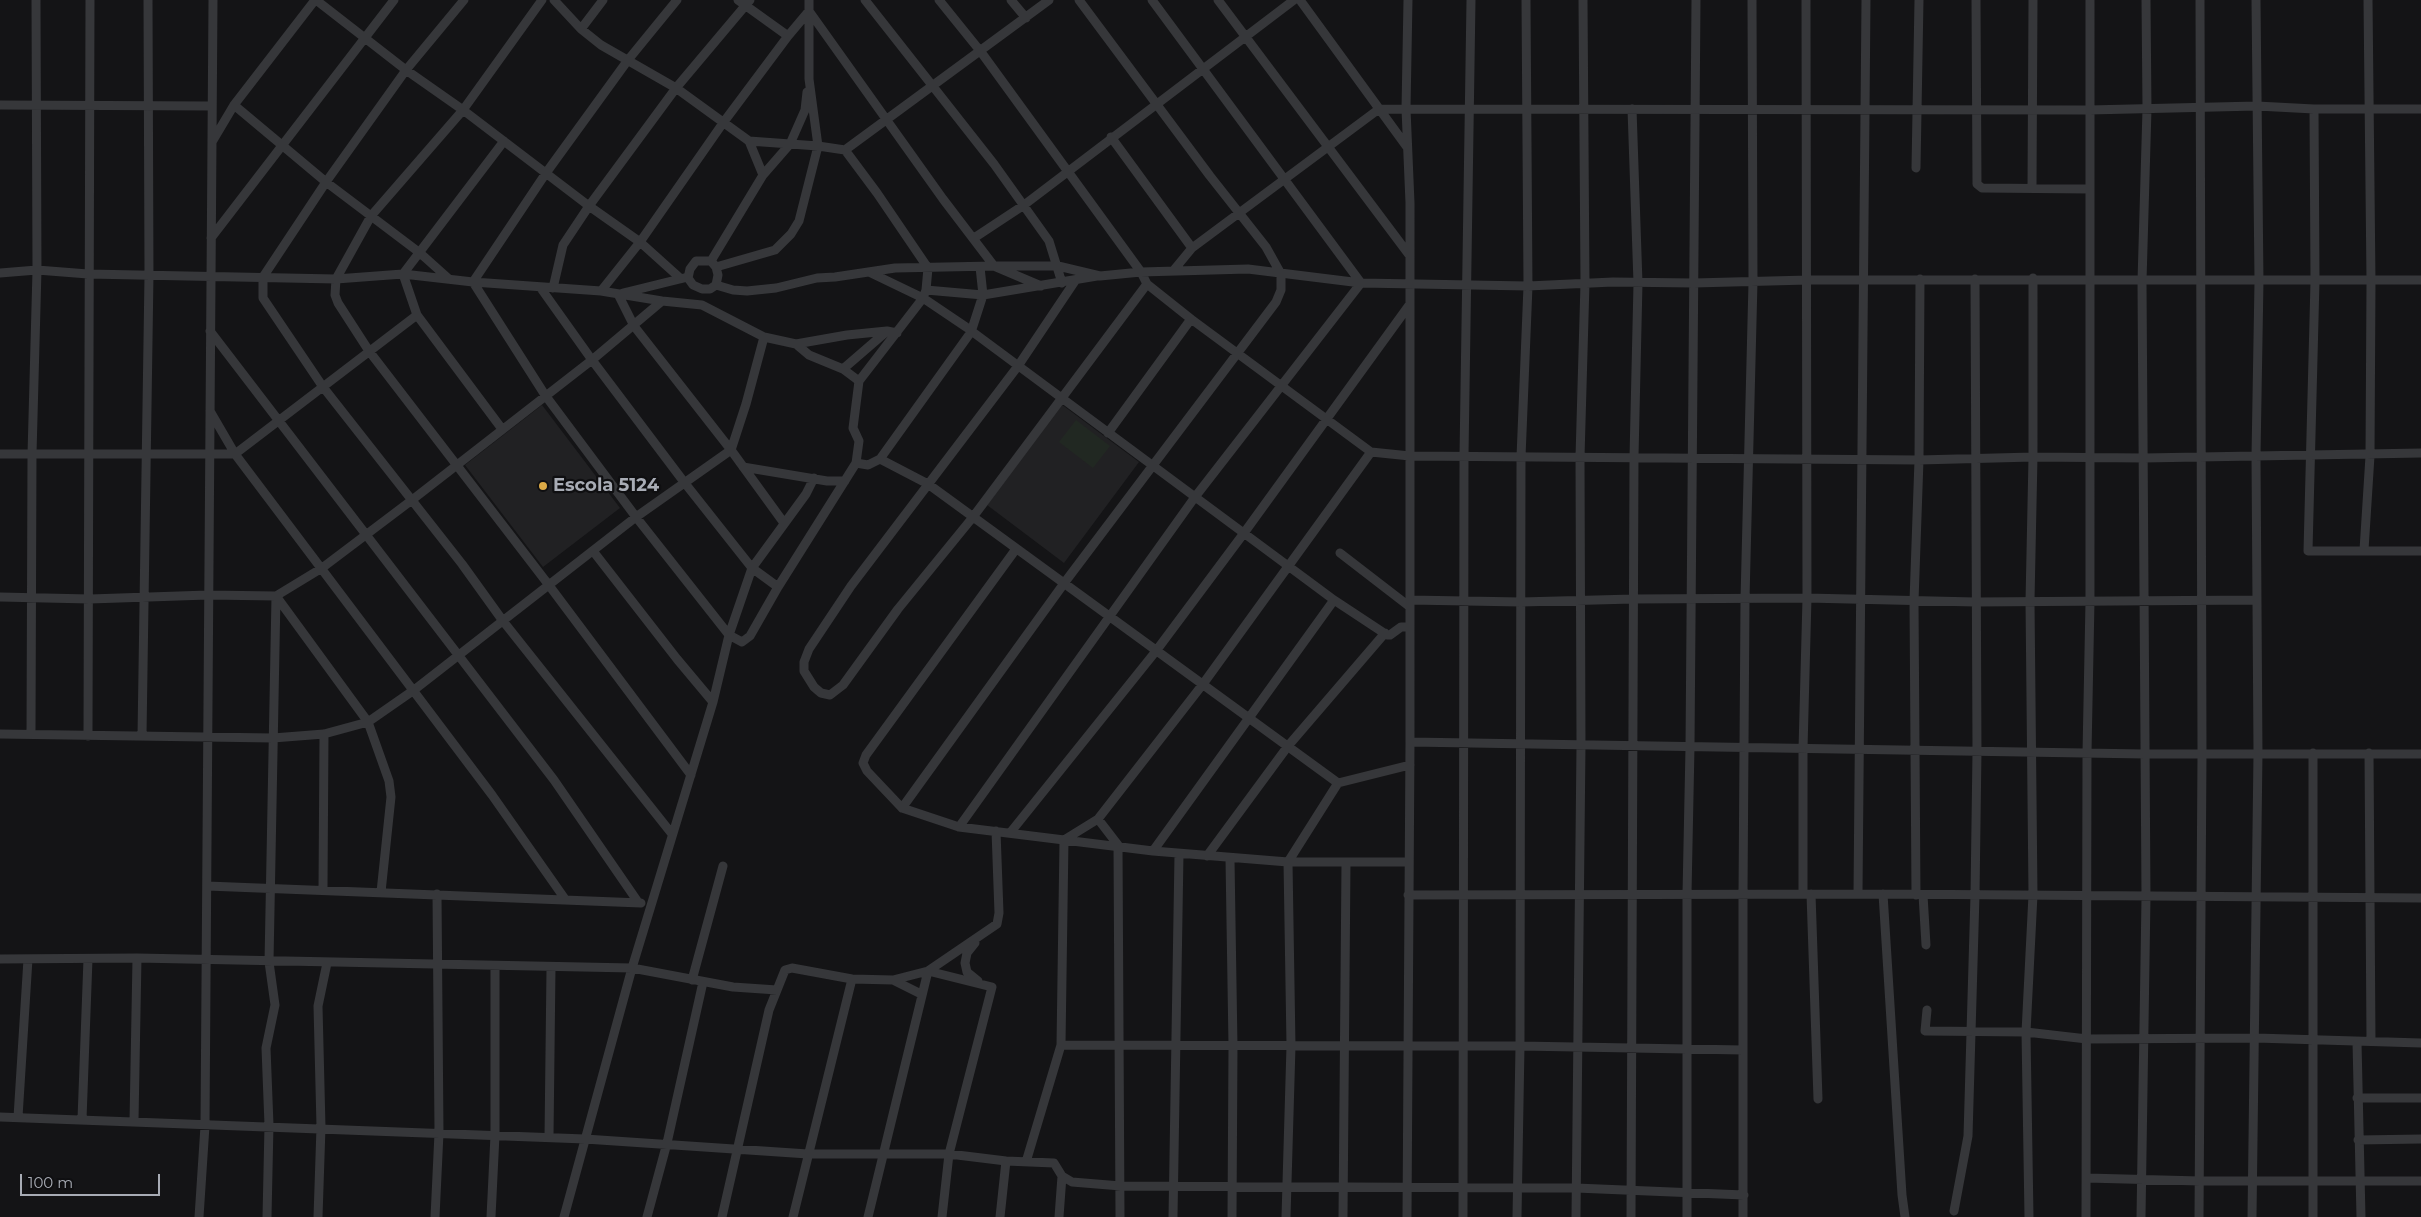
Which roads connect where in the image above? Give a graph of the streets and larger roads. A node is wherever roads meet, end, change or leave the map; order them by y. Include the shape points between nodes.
1 (36, 0) edge
2 (90, 0) edge
3 (148, 0) edge
4 (213, 0) edge
5 (316, 0) edge
6 (394, 0) edge
7 (464, 0) edge
8 (542, 0) edge
9 (554, 0) edge
10 (604, 0) edge
11 (677, 0) edge
12 (738, 0) edge
13 (809, 0) edge
14 (865, 0) edge
15 (938, 0) edge
16 (1011, 0) edge
17 (1048, 0) edge
18 (1079, 0) edge
19 (1152, 0) edge
20 (1218, 0) edge
21 (1294, 0) edge
22 (1300, 0) edge
23 (1408, 0) edge
24 (1471, 0) edge
25 (1526, 0) edge
26 (1583, 0) edge
27 (1696, 0) edge
28 (1752, 0) edge
29 (1806, 0) edge
30 (1866, 0) edge
31 (1920, 0) edge
32 (1976, 0) edge
33 (2033, 0) edge
34 (2090, 0) edge
35 (2146, 0) edge
36 (2200, 0) edge
37 (2256, 0) edge
38 (2368, 0) edge
39 (748, 3) edge
40 (809, 11) junction
41 (1026, 18) junction
42 (581, 29) junction
43 (788, 36) junction
44 (1245, 36) junction
45 (365, 38) junction
46 (981, 52) junction
47 (628, 60) junction
48 (1202, 68) junction
49 (406, 70) junction
50 (809, 80) junction
51 (934, 86) junction
52 (676, 88) junction
53 (1156, 104) junction
54 (0, 105) edge
55 (234, 105) junction
56 (35, 106) junction
57 (90, 106) junction
58 (147, 106) junction
59 (212, 106) junction
60 (2257, 106) junction
61 (2201, 108) junction
62 (1379, 109) junction
63 (1406, 109) junction
64 (1526, 109) junction
65 (1583, 109) junction
66 (1808, 109) junction
67 (1866, 109) junction
68 (1919, 109) junction
69 (1976, 109) junction
70 (2146, 109) junction
71 (2314, 109) junction
72 (2369, 109) junction
73 (2421, 109) edge
74 (463, 110) junction
75 (1470, 110) junction
76 (1632, 110) junction
77 (1696, 110) junction
78 (1752, 110) junction
79 (2032, 110) junction
80 (2089, 110) junction
81 (887, 118) junction
82 (723, 122) junction
83 (1111, 137) junction
84 (504, 141) junction
85 (749, 141) junction
86 (212, 142) junction
87 (790, 144) junction
88 (282, 146) junction
89 (818, 146) junction
90 (1329, 146) junction
91 (1407, 147) junction
92 (844, 150) junction
93 (1916, 168) dead end
94 (1067, 171) junction
95 (546, 173) junction
96 (763, 175) junction
97 (1284, 179) junction
98 (326, 182) junction
99 (2032, 188) junction
100 (2089, 189) junction
101 (1024, 205) junction
102 (589, 206) junction
103 (1239, 212) junction
104 (371, 216) junction
105 (211, 238) junction
106 (974, 238) junction
107 (640, 242) junction
108 (1192, 248) junction
109 (420, 253) junction
110 (1410, 256) junction
111 (714, 264) junction
112 (994, 266) junction
113 (1058, 266) junction
114 (980, 267) junction
115 (928, 268) junction
116 (37, 270) junction
117 (1173, 271) junction
118 (868, 272) junction
119 (1141, 272) junction
120 (0, 273) edge
121 (88, 274) junction
122 (404, 274) junction
123 (1280, 274) junction
124 (148, 275) junction
125 (211, 276) junction
126 (1100, 276) junction
127 (263, 277) junction
128 (684, 278) junction
129 (2032, 278) junction
130 (336, 279) junction
131 (449, 279) junction
132 (1920, 279) junction
133 (1975, 279) junction
134 (2089, 279) junction
135 (1808, 280) junction
136 (1865, 280) junction
137 (2421, 280) edge
138 (1075, 281) junction
139 (2142, 281) junction
140 (2200, 281) junction
141 (2259, 281) junction
142 (2315, 281) junction
143 (2371, 281) junction
144 (473, 282) junction
145 (1753, 282) junction
146 (1062, 283) junction
147 (1585, 283) junction
148 (1638, 283) junction
149 (1694, 283) junction
150 (1147, 284) junction
151 (1361, 284) junction
152 (1410, 284) junction
153 (716, 285) junction
154 (1468, 285) junction
155 (1041, 286) junction
156 (1528, 286) junction
157 (540, 287) junction
158 (553, 288) junction
159 (601, 291) junction
160 (618, 294) junction
161 (925, 294) junction
162 (983, 295) junction
163 (662, 301) junction
164 (1410, 304) junction
165 (417, 314) junction
166 (1191, 319) junction
167 (634, 326) junction
168 (210, 331) junction
169 (887, 331) junction
170 (972, 332) junction
171 (897, 333) junction
172 (764, 337) junction
173 (796, 344) junction
174 (369, 351) junction
175 (1236, 353) junction
176 (592, 360) junction
177 (1018, 366) junction
178 (842, 369) junction
179 (859, 381) junction
180 (1280, 386) junction
181 (323, 387) junction
182 (545, 395) junction
183 (1060, 398) junction
184 (210, 411) junction
185 (1326, 419) junction
186 (279, 420) junction
187 (502, 429) junction
188 (1108, 433) junction
189 (730, 450) junction
190 (1371, 452) junction
191 (0, 454) edge
192 (32, 454) junction
193 (89, 454) junction
194 (146, 454) junction
195 (210, 454) junction
196 (235, 454) junction
197 (2310, 454) junction
198 (2421, 454) edge
199 (1410, 456) junction
200 (1464, 456) junction
201 (2256, 456) junction
202 (2370, 456) junction
203 (1521, 457) junction
204 (1580, 457) junction
205 (1634, 457) junction
206 (2033, 457) junction
207 (2200, 457) junction
208 (1691, 458) junction
209 (1750, 458) junction
210 (1806, 458) junction
211 (2090, 458) junction
212 (2144, 458) junction
213 (880, 459) junction
214 (1861, 459) junction
215 (1919, 460) junction
216 (1976, 460) junction
217 (856, 463) junction
218 (456, 465) junction
219 (1152, 466) junction
220 (743, 467) junction
221 (814, 478) junction
222 (845, 481) junction
223 (684, 482) junction
224 (928, 484) junction
225 (1194, 498) junction
226 (412, 500) junction
227 (636, 517) junction
228 (973, 517) junction
229 (784, 523) junction
230 (366, 534) junction
231 (1244, 534) junction
232 (1016, 549) junction
233 (2364, 550) junction
234 (593, 551) junction
235 (2421, 551) edge
236 (1340, 553) dead end
237 (1288, 566) junction
238 (322, 568) junction
239 (752, 568) junction
240 (1065, 582) junction
241 (548, 584) junction
242 (778, 588) junction
243 (208, 595) junction
244 (276, 596) junction
245 (0, 597) edge
246 (32, 598) junction
247 (90, 598) junction
248 (144, 598) junction
249 (1807, 598) junction
250 (1633, 599) junction
251 (1690, 599) junction
252 (1745, 599) junction
253 (1334, 600) junction
254 (1580, 600) junction
255 (1861, 600) junction
256 (2145, 600) junction
257 (2202, 600) junction
258 (2257, 600) junction
259 (1914, 601) junction
260 (2030, 601) junction
261 (1463, 602) junction
262 (1521, 602) junction
263 (1975, 602) junction
264 (2090, 602) junction
265 (1410, 604) junction
266 (1109, 615) junction
267 (503, 621) junction
268 (1410, 627) junction
269 (1385, 633) junction
270 (729, 635) junction
271 (1156, 650) junction
272 (458, 655) junction
273 (1203, 684) junction
274 (414, 690) junction
275 (713, 702) junction
276 (1250, 719) junction
277 (368, 722) junction
278 (0, 734) edge
279 (30, 734) junction
280 (324, 734) junction
281 (88, 736) junction
282 (142, 736) junction
283 (273, 738) junction
284 (208, 739) junction
285 (1410, 742) junction
286 (1464, 744) junction
287 (1521, 744) junction
288 (1581, 745) junction
289 (1288, 746) junction
290 (1634, 746) junction
291 (1690, 747) junction
292 (1744, 748) junction
293 (1803, 750) junction
294 (1860, 750) junction
295 (1916, 750) junction
296 (1976, 751) junction
297 (2033, 752) junction
298 (2087, 753) junction
299 (2202, 753) junction
300 (2258, 753) junction
301 (2313, 753) junction
302 (2369, 753) junction
303 (2145, 754) junction
304 (2421, 754) edge
305 (1410, 765) junction
306 (690, 775) junction
307 (1338, 783) junction
308 (902, 808) junction
309 (1098, 819) junction
310 (959, 827) junction
311 (996, 831) junction
312 (1010, 833) junction
313 (672, 834) junction
314 (1064, 840) junction
315 (1118, 845) junction
316 (1153, 851) junction
317 (1179, 854) junction
318 (1207, 856) junction
319 (1230, 859) junction
320 (1288, 862) junction
321 (1346, 862) junction
322 (1410, 862) junction
323 (723, 866) dead end
324 (206, 886) junction
325 (271, 887) junction
326 (323, 889) junction
327 (381, 892) junction
328 (1521, 893) junction
329 (437, 894) junction
330 (1579, 894) junction
331 (1686, 894) junction
332 (1807, 894) junction
333 (1858, 894) junction
334 (1883, 894) junction
335 (1408, 895) junction
336 (1463, 895) junction
337 (1631, 895) junction
338 (1743, 895) junction
339 (1920, 895) junction
340 (1975, 895) junction
341 (2033, 895) junction
342 (2088, 897) junction
343 (2146, 897) junction
344 (2201, 898) junction
345 (2369, 898) junction
346 (2421, 898) edge
347 (565, 899) junction
348 (2257, 899) junction
349 (2314, 899) junction
350 (638, 902) junction
351 (651, 903) junction
352 (992, 929) junction
353 (1926, 945) dead end
354 (137, 958) junction
355 (0, 959) edge
356 (28, 959) junction
357 (88, 959) junction
358 (206, 959) junction
359 (269, 962) junction
360 (327, 963) junction
361 (438, 965) junction
362 (495, 966) junction
363 (552, 968) junction
364 (632, 968) junction
365 (928, 971) junction
366 (852, 978) junction
367 (692, 980) junction
368 (892, 980) junction
369 (703, 982) junction
370 (992, 987) junction
371 (777, 990) junction
372 (921, 994) junction
373 (1927, 1010) dead end
374 (1971, 1031) junction
375 (2026, 1032) junction
376 (2144, 1038) junction
377 (2256, 1038) junction
378 (2087, 1039) junction
379 (2201, 1039) junction
380 (2312, 1040) junction
381 (2371, 1041) junction
382 (2357, 1042) junction
383 (2421, 1043) edge
384 (1062, 1045) junction
385 (1120, 1046) junction
386 (1177, 1046) junction
387 (1233, 1046) junction
388 (1291, 1046) junction
389 (1343, 1046) junction
390 (1520, 1046) junction
391 (1409, 1047) junction
392 (1463, 1047) junction
393 (1576, 1047) junction
394 (1633, 1048) junction
395 (1687, 1049) junction
396 (1743, 1050) junction
397 (2357, 1098) junction
398 (2421, 1098) edge
399 (1818, 1099) dead end
400 (0, 1117) edge
401 (18, 1117) junction
402 (82, 1119) junction
403 (134, 1121) junction
404 (269, 1125) junction
405 (205, 1126) junction
406 (321, 1127) junction
407 (439, 1133) junction
408 (495, 1135) junction
409 (549, 1137) junction
410 (585, 1139) junction
411 (2421, 1139) edge
412 (2358, 1140) junction
413 (667, 1143) junction
414 (738, 1149) junction
415 (808, 1154) junction
416 (885, 1154) junction
417 (950, 1154) junction
418 (1006, 1161) junction
419 (1026, 1162) junction
420 (1062, 1176) junction
421 (2087, 1178) junction
422 (2142, 1179) junction
423 (2313, 1181) junction
424 (2360, 1181) junction
425 (2421, 1181) edge
426 (2200, 1182) junction
427 (2253, 1182) junction
428 (1121, 1186) junction
429 (1173, 1186) junction
430 (1232, 1186) junction
431 (1286, 1186) junction
432 (1343, 1186) junction
433 (1407, 1188) junction
434 (1516, 1188) junction
435 (1576, 1188) junction
436 (1463, 1189) junction
437 (1631, 1191) junction
438 (1688, 1193) junction
439 (1744, 1195) junction
440 (1954, 1211) dead end
441 (200, 1217) edge
442 (267, 1217) edge
443 (318, 1217) edge
444 (435, 1217) edge
445 (491, 1217) edge
446 (564, 1217) edge
447 (646, 1217) edge
448 (722, 1217) edge
449 (793, 1217) edge
450 (868, 1217) edge
451 (942, 1217) edge
452 (1000, 1217) edge
453 (1059, 1217) edge
454 (1120, 1217) edge
455 (1173, 1217) edge
456 (1232, 1217) edge
457 (1286, 1217) edge
458 (1343, 1217) edge
459 (1407, 1217) edge
460 (1463, 1217) edge
461 (1517, 1217) edge
462 (1576, 1217) edge
463 (1631, 1217) edge
464 (1687, 1217) edge
465 (1743, 1217) edge
466 (1905, 1217) edge
467 (2029, 1217) edge
468 (2086, 1217) edge
469 (2141, 1217) edge
470 (2200, 1217) edge
471 (2252, 1217) edge
472 (2313, 1217) edge
473 (2361, 1217) edge

1 - 56 street
2 - 57 street
3 - 58 street
4 - 59 street
5 - 45 street
5 - 55 street
6 - 45 street
7 - 49 street
8 - 74 street
9 - 42 street
10 - 42 street
11 - 47 street
12 - 39 street
13 - 40 street
14 - 51 street
15 - 46 street
16 - 41 street
17 - 41 street
18 - 53 street
19 - 48 street
20 - 44 street
21 - 44 street
22 - 62 street
23 - 63 street
24 - 75 street
25 - 64 street
26 - 65 street
27 - 77 street
28 - 78 street
29 - 66 street
30 - 67 street
31 - 68 street
32 - 69 street
33 - 79 street
34 - 80 street
35 - 70 street
36 - 61 street
37 - 60 street
38 - 72 street
39 - 43 street
39 - 52 street
40 - 43 street
40 - 50 street
40 - 81 street
41 - 46 street
42 - 47 street
43 - 82 street
44 - 48 street
44 - 90 street
45 - 49 street
45 - 88 street
46 - 51 street
46 - 94 street
47 - 52 street
47 - 95 street
48 - 53 street
48 - 97 street
49 - 74 street
49 - 98 street
50 - 87 street via 805,110
50 - 89 street
51 - 81 street
51 - 101 street
52 - 82 street
52 - 102 street
53 - 83 street
53 - 103 street
54 - 56 street
55 - 86 street
55 - 88 street
56 - 57 street
56 - 116 street
57 - 58 street
57 - 121 street
58 - 59 street
58 - 124 street
59 - 86 street
60 - 61 street
60 - 71 street
60 - 141 street
61 - 70 street
61 - 140 street
62 - 63 street
62 - 90 street
62 - 91 street
63 - 75 street
63 - 91 street
64 - 65 street
64 - 75 street
64 - 156 street
65 - 76 street
65 - 147 street
66 - 67 street
66 - 78 street
66 - 135 street
67 - 68 street
67 - 136 street
68 - 69 street
68 - 93 street
69 - 79 street
69 - 99 street via 1976,184 1982,188
70 - 80 street
70 - 139 street
71 - 72 street
71 - 142 street
72 - 73 street
72 - 143 street
74 - 84 street
74 - 104 street
75 - 154 street
76 - 77 street
76 - 148 street
77 - 78 street
77 - 149 street
78 - 145 street
79 - 80 street
79 - 99 street
80 - 100 street
81 - 92 street
81 - 106 street
82 - 85 street
82 - 107 street
83 - 94 street
83 - 108 street
84 - 95 street
84 - 109 street
85 - 87 street
85 - 96 street
86 - 105 street
87 - 89 street
87 - 96 street
88 - 98 street
88 - 105 street
89 - 92 street
89 - 111 street via 805,202 791,234 775,250
90 - 97 street
90 - 110 street
91 - 110 street
92 - 115 street
94 - 101 street
94 - 119 street
95 - 102 street
95 - 144 street
96 - 111 street
97 - 103 street
97 - 151 street
98 - 104 street
98 - 127 street
99 - 100 street
100 - 134 street
101 - 106 street
101 - 113 street via 1049,241
102 - 107 street
102 - 158 street via 563,245
103 - 108 street
103 - 123 street via 1266,247
104 - 109 street
104 - 130 street
105 - 125 street
106 - 112 street
107 - 128 street
107 - 159 street
108 - 117 street
109 - 122 street
109 - 131 street
110 - 152 street
111 - 128 street via 696,261
111 - 153 street via 718,275
112 - 113 street
112 - 114 street
112 - 155 street
113 - 126 street
113 - 146 street
114 - 115 street
114 - 162 street
115 - 118 street
115 - 161 street
116 - 120 street
116 - 121 street
116 - 192 street
117 - 119 street
117 - 123 street via 1248,269
118 - 153 street via 747,291
118 - 161 street
119 - 126 street
119 - 150 street
121 - 124 street
121 - 193 street
122 - 130 street
122 - 131 street
122 - 165 street
123 - 151 street
123 - 175 street via 1281,290 1276,302
124 - 125 street
124 - 194 street
125 - 127 street
125 - 168 street
126 - 138 street
127 - 130 street
127 - 181 street via 262,298
128 - 153 street via 702,289
128 - 160 street
129 - 133 street
129 - 134 street
129 - 206 street
130 - 174 street via 338,303
131 - 144 street
132 - 133 street
132 - 136 street
132 - 215 street
133 - 216 street
134 - 139 street
134 - 211 street
135 - 136 street
135 - 145 street
135 - 210 street
136 - 214 street
137 - 143 street
138 - 146 street
138 - 177 street
139 - 140 street
139 - 212 street
140 - 141 street
140 - 207 street
141 - 142 street
141 - 201 street
142 - 143 street
142 - 197 street
143 - 202 street
144 - 157 street
144 - 182 street
145 - 149 street
145 - 209 street
146 - 155 street
147 - 148 street
147 - 156 street
147 - 204 street
148 - 149 street
148 - 205 street
149 - 208 street
150 - 166 street
150 - 183 street
151 - 152 street
151 - 180 street
152 - 154 street
152 - 164 street
154 - 156 street
154 - 200 street
155 - 162 street
156 - 203 street
157 - 158 street
157 - 176 street
158 - 159 street
159 - 160 street
160 - 163 street
160 - 167 street
161 - 162 street
161 - 170 street
161 - 171 street
162 - 170 street
163 - 167 street
163 - 172 street via 702,305
164 - 185 street
164 - 199 street
165 - 174 street
165 - 187 street
166 - 175 street
166 - 188 street
167 - 176 street
167 - 189 street
168 - 184 street
168 - 186 street
169 - 171 street
169 - 173 street
169 - 178 street
170 - 177 street
170 - 213 street
171 - 179 street
172 - 173 street
172 - 189 street
173 - 178 street via 809,355
174 - 181 street
174 - 218 street
175 - 180 street
175 - 219 street
176 - 182 street
176 - 223 street
177 - 183 street
177 - 224 street
178 - 179 street
179 - 217 street via 853,428 859,441
180 - 185 street
180 - 225 street
181 - 186 street
181 - 226 street
182 - 187 street
182 - 227 street
183 - 188 street
183 - 228 street
184 - 195 street
184 - 196 street
185 - 190 street
185 - 231 street
186 - 196 street
186 - 230 street
187 - 218 street
188 - 219 street
189 - 220 street
189 - 223 street
190 - 199 street
190 - 237 street
191 - 192 street
192 - 193 street
192 - 246 street
193 - 194 street
193 - 247 street
194 - 195 street
194 - 248 street
195 - 196 street
195 - 243 street
196 - 238 street
197 - 201 street
197 - 202 street
197 - 233 street via 2308,551
198 - 202 street
199 - 200 street
199 - 265 street
200 - 203 street
200 - 261 street
201 - 207 street
201 - 258 street
202 - 233 street
203 - 204 street
203 - 262 street
204 - 205 street
204 - 254 street
205 - 208 street
205 - 250 street
206 - 211 street
206 - 216 street
206 - 260 street
207 - 212 street
207 - 257 street
208 - 209 street
208 - 251 street
209 - 210 street
209 - 252 street
210 - 214 street
210 - 249 street
211 - 212 street
211 - 264 street
212 - 256 street
213 - 217 street via 868,466
213 - 224 street
214 - 215 street
214 - 255 street
215 - 216 street
215 - 259 street
216 - 263 street
217 - 222 street
218 - 226 street
218 - 241 street
219 - 225 street
219 - 240 street
220 - 221 street
220 - 229 street
221 - 222 street
221 - 229 street
222 - 242 street
223 - 227 street
223 - 239 street
224 - 228 street
224 - 228 street via 851,586 809,649 804,671 821,693 830,695 838,691 898,609
225 - 231 street
225 - 266 street
226 - 230 street
226 - 267 street
227 - 234 street
227 - 270 street
228 - 232 street
229 - 239 street
230 - 238 street
230 - 272 street
231 - 237 street
231 - 271 street
232 - 240 street
232 - 308 street via 866,755 863,763 866,771
233 - 235 street
234 - 241 street
234 - 275 street
236 - 265 street
237 - 253 street
237 - 273 street
238 - 244 street
238 - 274 street
239 - 242 street
239 - 270 street
240 - 266 street
240 - 308 street
241 - 267 street
241 - 306 street
242 - 270 street via 746,641
243 - 244 street
243 - 248 street
243 - 284 street
244 - 277 street
244 - 283 street
245 - 246 street
246 - 247 street
246 - 279 street
247 - 248 street
247 - 281 street
248 - 282 street
249 - 252 street
249 - 255 street
249 - 293 street
250 - 251 street
250 - 254 street
250 - 290 street
251 - 252 street
251 - 291 street
252 - 292 street
253 - 269 street
253 - 276 street
254 - 262 street
254 - 288 street
255 - 259 street
255 - 294 street
256 - 257 street
256 - 264 street
256 - 303 street
257 - 258 street
257 - 299 street
258 - 300 street
259 - 263 street
259 - 295 street
260 - 263 street
260 - 264 street
260 - 297 street
261 - 262 street
261 - 265 street
261 - 286 street
262 - 287 street
263 - 296 street
264 - 298 street
265 - 268 street
266 - 271 street
266 - 310 street
267 - 272 street
267 - 313 street
268 - 269 street via 1401,627 1390,635
268 - 285 street
269 - 289 street
270 - 275 street
271 - 273 street
271 - 312 street
272 - 274 street
272 - 350 street via 554,780
273 - 276 street
273 - 309 street
274 - 277 street
274 - 347 street
275 - 306 street
276 - 289 street
276 - 316 street
277 - 280 street
277 - 327 street via 391,797
278 - 279 street
279 - 281 street
280 - 283 street
280 - 326 street
281 - 282 street
282 - 284 street
283 - 284 street
283 - 325 street
284 - 324 street
285 - 286 street
285 - 305 street
286 - 287 street
286 - 336 street
287 - 288 street
287 - 328 street
288 - 290 street
288 - 330 street
289 - 307 street
289 - 318 street
290 - 291 street
290 - 337 street
291 - 292 street
291 - 331 street
292 - 293 street
292 - 338 street
293 - 294 street
293 - 332 street
294 - 295 street
294 - 333 street
295 - 296 street
295 - 339 street
296 - 297 street
296 - 340 street
297 - 298 street
297 - 341 street
298 - 303 street
298 - 342 street
299 - 300 street
299 - 303 street
299 - 344 street
300 - 301 street
300 - 348 street
301 - 302 street
301 - 349 street
302 - 304 street
302 - 345 street
303 - 343 street
305 - 307 street
305 - 322 street
306 - 313 street
307 - 320 street
308 - 310 street
309 - 314 street
309 - 315 street
310 - 311 street
311 - 312 street
311 - 352 street via 999,913
312 - 314 street
313 - 351 street
314 - 315 street
314 - 384 street
315 - 316 street
315 - 385 street
316 - 317 street
317 - 318 street
317 - 386 street
318 - 319 street
319 - 320 street
319 - 387 street
320 - 321 street
320 - 388 street
321 - 322 street
321 - 389 street
322 - 335 street
323 - 367 street
324 - 325 street
324 - 358 street
325 - 326 street
325 - 359 street
326 - 327 street
327 - 329 street
328 - 330 street
328 - 336 street
328 - 390 street
329 - 347 street
329 - 361 street
330 - 337 street
330 - 393 street
331 - 337 street
331 - 338 street
331 - 395 street
332 - 333 street
332 - 338 street
332 - 399 street
333 - 334 street
334 - 339 street
334 - 466 street
335 - 336 street
335 - 391 street
336 - 392 street
337 - 394 street
338 - 396 street
339 - 340 street
339 - 353 street
340 - 341 street
340 - 374 street
341 - 342 street
341 - 375 street
342 - 343 street
342 - 378 street
343 - 344 street
343 - 376 street
344 - 348 street
344 - 379 street
345 - 346 street
345 - 349 street
345 - 381 street
347 - 350 street
348 - 349 street
348 - 377 street
349 - 380 street
350 - 351 street
351 - 364 street
352 - 365 street
352 - 370 street via 974,944 965,963 967,972 974,979
354 - 357 street
354 - 358 street
354 - 403 street
355 - 356 street
356 - 357 street
356 - 401 street
357 - 402 street
358 - 359 street
358 - 405 street
359 - 360 street
359 - 404 street via 274,1005 266,1048
360 - 361 street
360 - 406 street via 318,1006
361 - 362 street
361 - 407 street
362 - 363 street
362 - 408 street
363 - 364 street
363 - 409 street
364 - 367 street
364 - 410 street
365 - 368 street
365 - 370 street
365 - 372 street
366 - 368 street
366 - 371 street via 792,968 784,970
366 - 415 street
367 - 369 street
368 - 372 street
369 - 371 street
369 - 413 street
370 - 417 street
371 - 414 street via 769,1010
372 - 416 street
373 - 374 street via 1925,1031
374 - 375 street
374 - 440 street via 1968,1136
375 - 378 street
375 - 467 street
376 - 378 street
376 - 379 street
376 - 422 street
377 - 379 street
377 - 380 street
377 - 427 street
378 - 421 street
379 - 426 street
380 - 382 street
380 - 423 street
381 - 382 street
381 - 383 street
382 - 397 street
384 - 385 street
384 - 419 street
385 - 386 street
385 - 428 street
386 - 387 street
386 - 429 street
387 - 388 street
387 - 430 street
388 - 389 street
388 - 431 street
389 - 391 street
389 - 432 street
390 - 392 street
390 - 393 street
390 - 434 street
391 - 392 street
391 - 433 street
392 - 436 street
393 - 394 street
393 - 435 street
394 - 395 street
394 - 437 street
395 - 396 street
395 - 438 street
396 - 439 street
397 - 398 street
397 - 412 street
400 - 401 street
401 - 402 street
402 - 403 street
403 - 405 street
404 - 405 street
404 - 406 street
404 - 442 street
405 - 441 street
406 - 407 street
406 - 443 street
407 - 408 street
407 - 444 street
408 - 409 street
408 - 445 street
409 - 410 street
410 - 413 street
410 - 446 street
411 - 412 street
412 - 424 street
413 - 414 street
413 - 447 street
414 - 415 street
414 - 448 street
415 - 416 street
415 - 449 street
416 - 417 street
416 - 450 street
417 - 418 street
417 - 451 street
418 - 419 street
418 - 452 street
419 - 420 street via 1054,1164
420 - 428 street via 1072,1182
420 - 453 street
421 - 422 street
421 - 468 street
422 - 426 street
422 - 469 street
423 - 424 street
423 - 427 street
423 - 472 street
424 - 425 street
424 - 473 street
426 - 427 street
426 - 470 street
427 - 471 street
428 - 429 street
428 - 454 street
429 - 430 street
429 - 455 street
430 - 431 street
430 - 456 street
431 - 432 street
431 - 457 street
432 - 433 street
432 - 458 street
433 - 436 street
433 - 459 street
434 - 435 street
434 - 436 street
434 - 461 street
435 - 437 street
435 - 462 street
436 - 460 street
437 - 438 street
437 - 463 street
438 - 439 street
438 - 464 street
439 - 465 street

